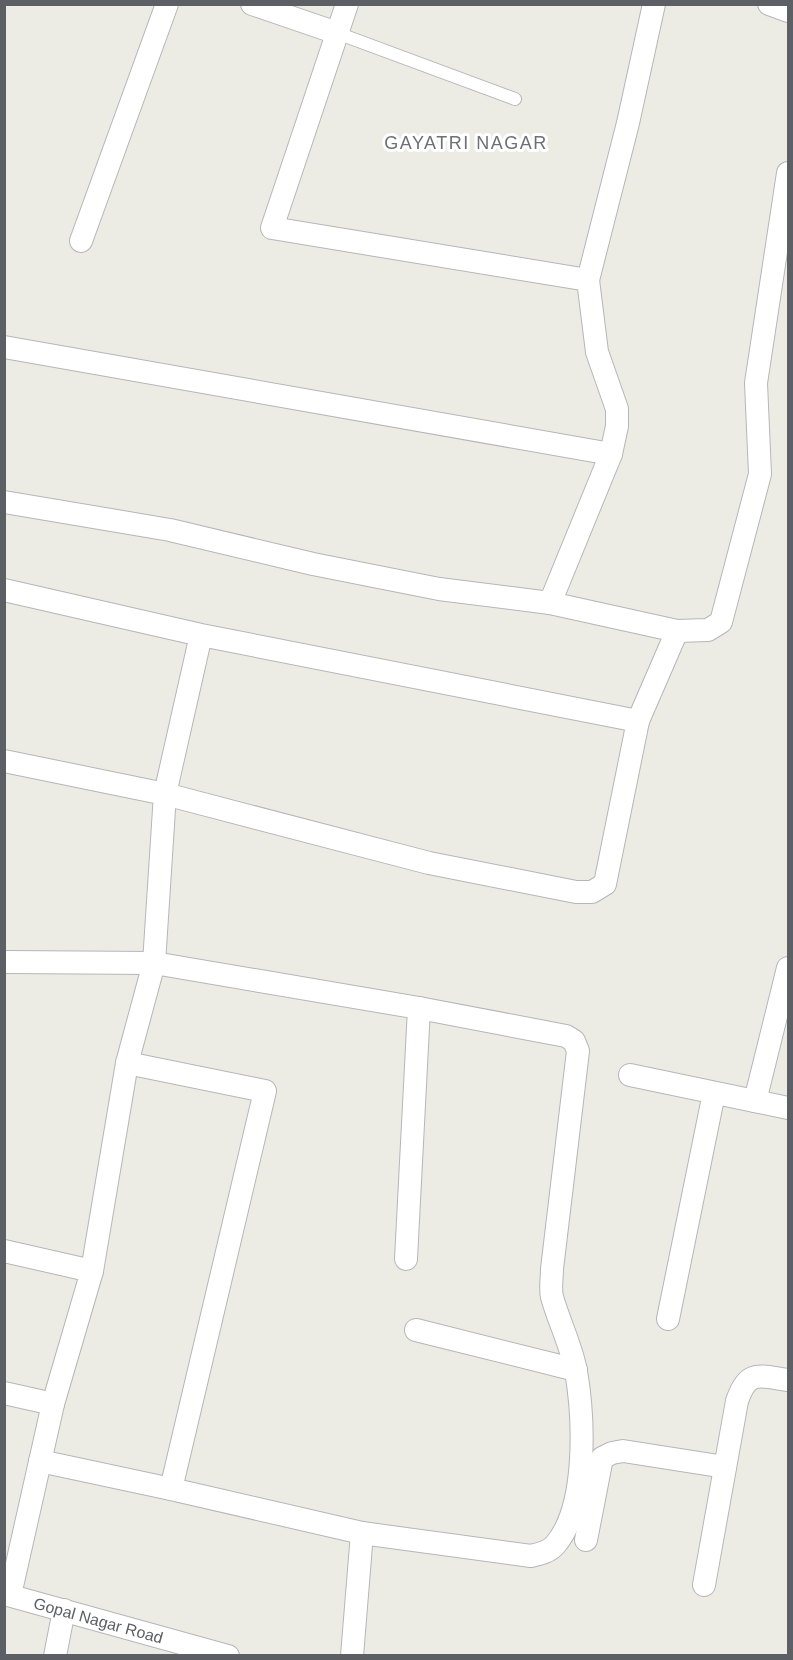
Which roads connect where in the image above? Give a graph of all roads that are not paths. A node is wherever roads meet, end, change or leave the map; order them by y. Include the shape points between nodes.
1 (167, 4) edge
2 (252, 4) edge
3 (347, 4) edge
4 (654, 4) edge
5 (769, 4) edge
6 (789, 11) edge
7 (337, 33) junction
8 (515, 99) dead end
9 (789, 173) edge
10 (81, 241) dead end
11 (588, 280) junction
12 (4, 347) edge
13 (611, 454) junction
14 (4, 502) edge
15 (4, 591) edge
16 (550, 603) junction
17 (677, 631) junction
18 (201, 635) junction
19 (638, 721) junction
20 (4, 761) edge
21 (165, 794) junction
22 (4, 962) edge
23 (153, 963) junction
24 (789, 968) edge
25 (419, 1008) junction
26 (127, 1063) junction
27 (630, 1075) dead end
28 (714, 1093) junction
29 (755, 1101) junction
30 (789, 1108) edge
31 (4, 1251) edge
32 (406, 1259) dead end
33 (92, 1270) junction
34 (668, 1319) dead end
35 (416, 1330) dead end
36 (576, 1370) junction
37 (789, 1380) edge
38 (4, 1393) edge
39 (53, 1404) junction
40 (40, 1461) junction
41 (725, 1467) junction
42 (171, 1490) junction
43 (362, 1533) junction
44 (586, 1540) dead end
45 (704, 1585) dead end
46 (7, 1595) edge
47 (64, 1610) junction
48 (205, 1653) edge
49 (55, 1656) edge
50 (228, 1656) edge
51 (352, 1656) edge

1 - 10 street
2 - 7 street
3 - 7 street
4 - 11 street
5 - 6 street
7 - 8 lane
7 - 11 street via 272,228
9 - 17 street via 756,383 760,474 721,622 708,630
11 - 13 street via 597,352 617,409
12 - 13 street
13 - 16 street
14 - 16 street via 170,530 439,589
15 - 18 street
16 - 17 street
17 - 19 street
18 - 19 street
18 - 21 street
19 - 21 street via 605,884 592,892 429,863
20 - 21 street
21 - 23 street
22 - 23 street
23 - 25 street
23 - 26 street
24 - 29 street
25 - 32 street
25 - 36 street via 566,1036 574,1041 578,1051 552,1295
26 - 33 street
26 - 42 street via 265,1091
27 - 28 street
28 - 29 street
28 - 34 street
29 - 30 street
31 - 33 street
33 - 39 street
35 - 36 street
36 - 43 street via 582,1424 578,1492 569,1525 554,1546 531,1556
37 - 41 street via 757,1376 742,1387
38 - 39 street
39 - 40 street
40 - 42 street
40 - 46 street
41 - 44 street via 623,1451 602,1458
41 - 45 street
42 - 43 street
43 - 51 street
46 - 47 street, Gopal Nagar Road
47 - 48 street, Gopal Nagar Road
47 - 49 street
48 - 50 street, Gopal Nagar Road

